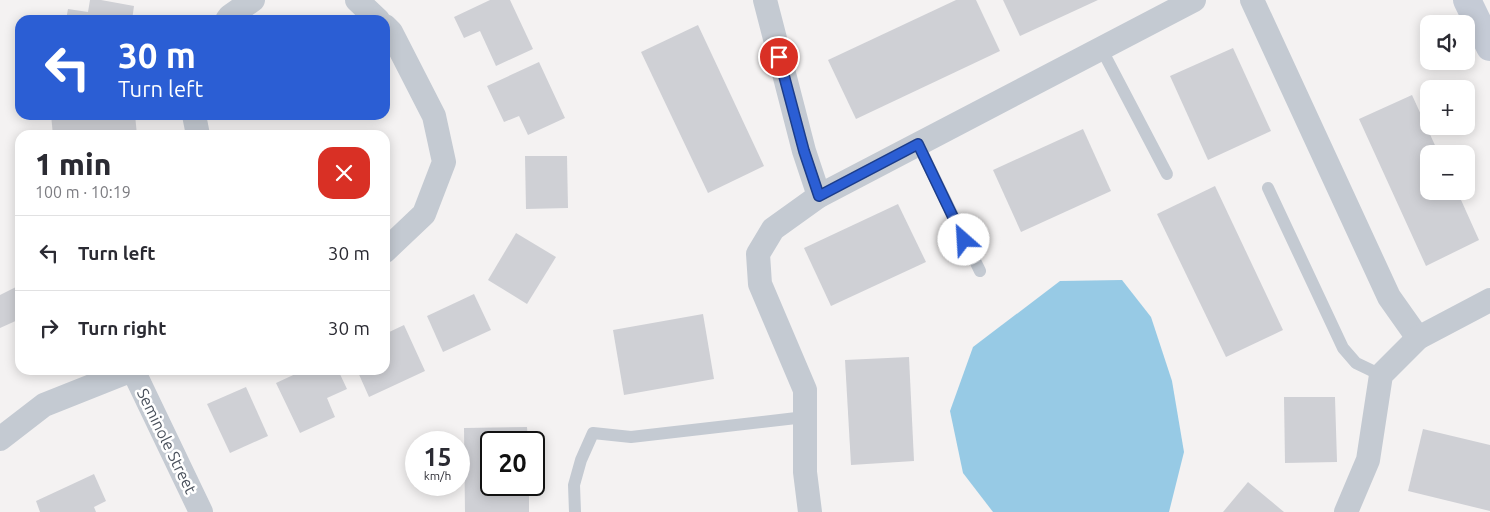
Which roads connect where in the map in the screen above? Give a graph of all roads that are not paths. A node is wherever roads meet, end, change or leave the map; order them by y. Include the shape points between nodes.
1 (253, 0) edge
2 (357, 0) edge
3 (765, 0) edge
4 (1194, 0) edge
5 (1252, 0) edge
6 (1467, 0) edge
7 (231, 15) edge
8 (373, 15) edge
9 (390, 31) edge
10 (1490, 47) edge
11 (1101, 48) junction
12 (918, 144) junction
13 (1167, 174) dead end
14 (1268, 188) dead end
15 (819, 196) junction
16 (390, 245) edge
17 (980, 271) dead end
18 (1490, 300) edge
19 (1418, 338) junction
20 (120, 375) edge
21 (135, 375) edge
22 (1381, 375) junction
23 (805, 417) junction
24 (0, 439) edge
25 (201, 512) edge
26 (575, 512) edge
27 (810, 512) edge
28 (1346, 512) edge

1 - 7 street
2 - 8 street
3 - 15 street via 804,151
4 - 11 street
5 - 19 street via 1389,297
6 - 10 main road
9 - 16 street via 434,116 444,162 424,214
11 - 12 street
11 - 13 lane
12 - 15 street
12 - 17 lane
14 - 22 lane via 1342,348 1356,363
15 - 23 street via 773,229 758,254 760,284 805,390
18 - 19 street
19 - 22 street
20 - 24 street via 44,405
21 - 25 street, Seminole Street
22 - 28 street via 1368,460
23 - 26 lane via 631,437 593,433 574,485
23 - 27 street via 805,472

